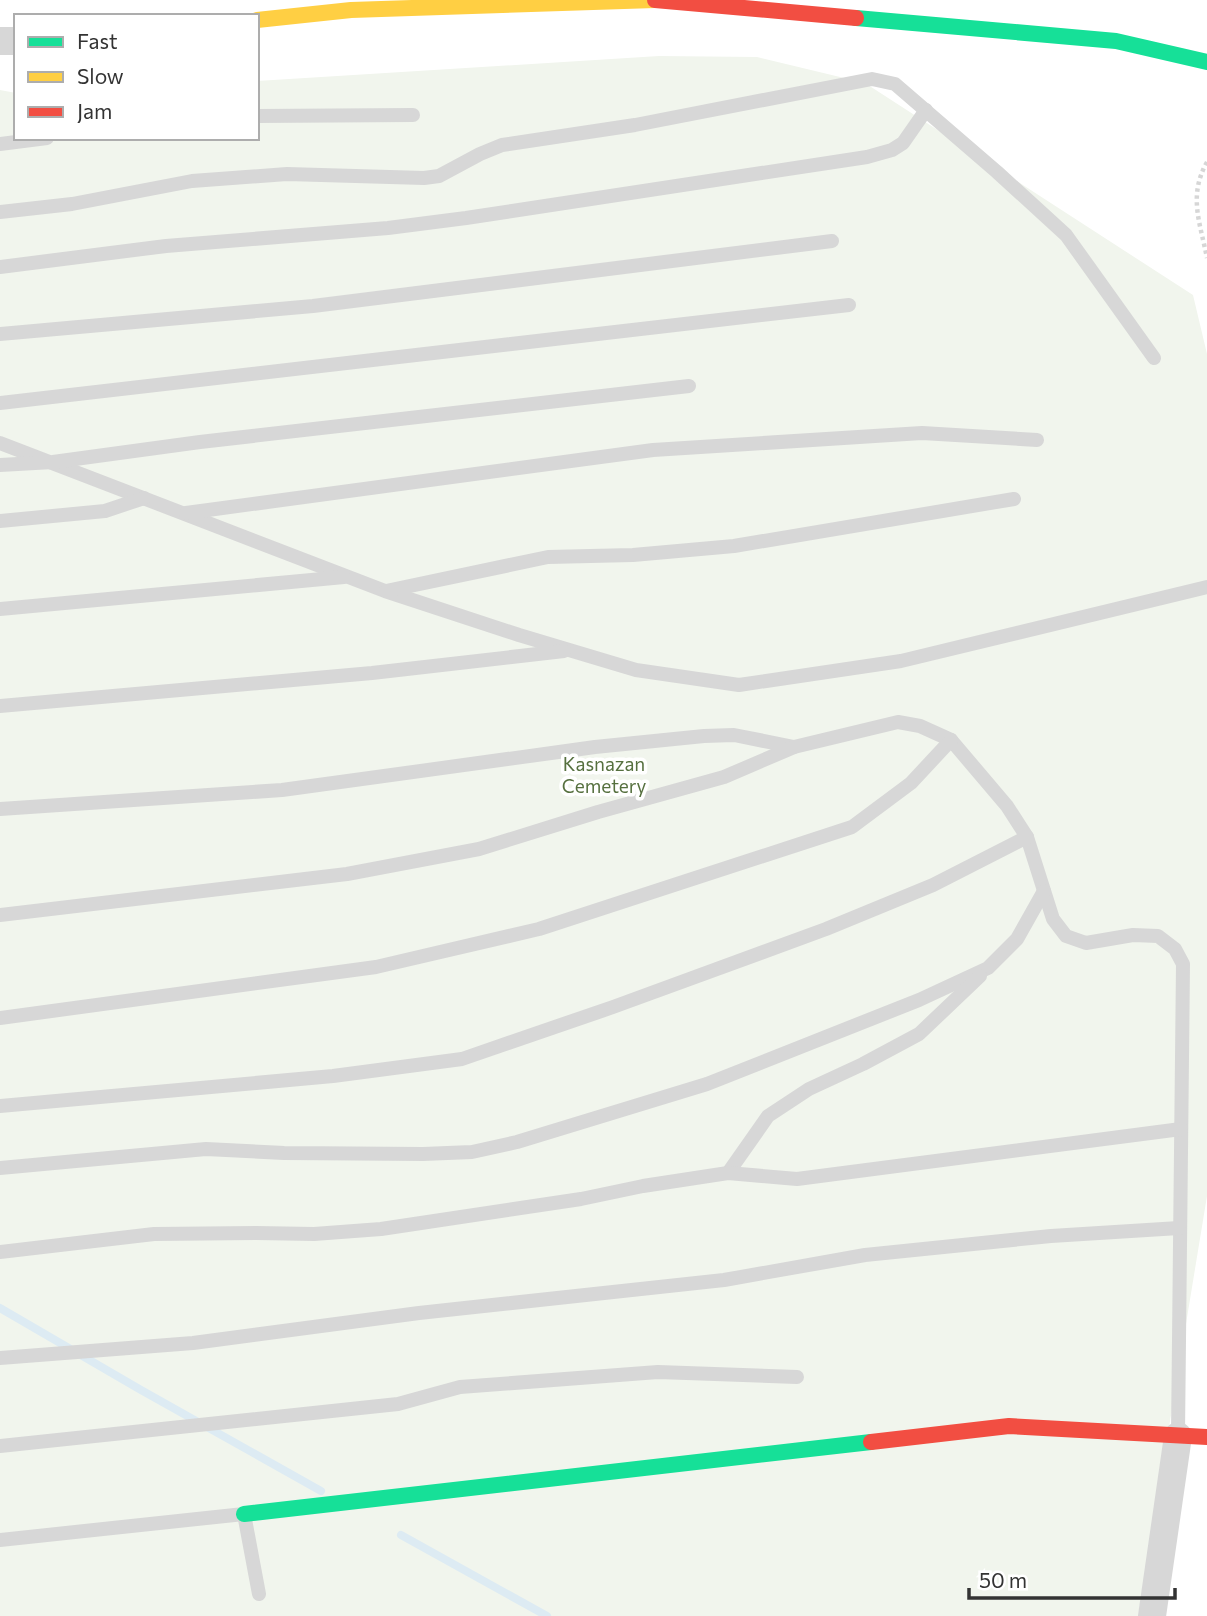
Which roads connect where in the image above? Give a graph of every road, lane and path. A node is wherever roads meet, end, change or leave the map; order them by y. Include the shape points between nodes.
1 (654, 0) edge
2 (259, 20) edge
3 (1207, 62) edge
4 (926, 110) junction
5 (413, 115) dead end
6 (259, 117) edge
7 (31, 140) edge
8 (0, 144) edge
9 (1207, 162) edge
10 (0, 212) edge
11 (832, 241) dead end
12 (1207, 257) edge
13 (0, 267) edge
14 (849, 305) dead end
15 (0, 334) edge
16 (1154, 358) dead end
17 (689, 386) dead end
18 (0, 403) edge
19 (1037, 440) dead end
20 (0, 443) edge
21 (53, 462) junction
22 (0, 465) edge
23 (144, 498) junction
24 (1014, 499) dead end
25 (184, 513) junction
26 (0, 521) edge
27 (348, 577) junction
28 (1207, 587) edge
29 (385, 591) junction
30 (0, 609) edge
31 (572, 650) junction
32 (0, 706) edge
33 (951, 740) junction
34 (794, 747) junction
35 (0, 809) edge
36 (1027, 838) junction
37 (1044, 891) junction
38 (0, 915) edge
39 (988, 968) junction
40 (0, 1018) edge
41 (0, 1106) edge
42 (1181, 1129) junction
43 (0, 1168) edge
44 (727, 1173) junction
45 (1179, 1228) junction
46 (0, 1252) edge
47 (0, 1358) edge
48 (797, 1377) dead end
49 (1178, 1436) junction
50 (1207, 1437) edge
51 (0, 1446) edge
52 (244, 1514) junction
53 (0, 1540) edge
54 (259, 1594) dead end
55 (1152, 1616) edge

1 - 2 street via 351,10
1 - 3 street via 1116,41
4 - 10 lane via 895,84 872,79 635,125 502,145 439,176 286,174 191,181 72,204
4 - 13 lane via 904,143 867,158 388,228 166,246
4 - 16 lane via 1066,235
5 - 6 lane
7 - 8 lane
9 - 12 path via 1196,196
11 - 15 lane via 313,306
14 - 18 lane
17 - 21 lane
19 - 25 lane via 922,433 653,450
20 - 21 lane
21 - 22 lane
21 - 23 lane
23 - 25 lane
23 - 26 lane via 104,511
24 - 29 lane via 734,546 548,557
25 - 27 lane
27 - 29 lane
27 - 30 lane
28 - 31 lane via 901,662 739,685 636,670
29 - 31 lane
31 - 32 lane
33 - 34 lane via 898,722
33 - 36 lane via 1007,806
33 - 40 lane via 911,783 852,827 539,929 376,967
34 - 35 lane via 734,736 704,736 282,790
34 - 38 lane via 724,777 479,849 347,874
36 - 37 lane
36 - 41 lane via 933,885 826,929 462,1059 333,1076
37 - 39 lane via 1017,939
37 - 42 lane via 1053,919 1066,936 1086,943 1157,936 1175,949 1183,964
39 - 43 lane via 707,1084 472,1152 206,1149
39 - 44 lane via 919,1034 809,1088 768,1116
42 - 44 lane via 797,1178
42 - 45 lane
44 - 46 lane via 381,1230 154,1234
45 - 47 lane via 866,1255 724,1280 193,1343
45 - 49 lane
48 - 51 lane via 658,1372 470,1387 398,1405
49 - 50 street
49 - 52 street via 1009,1426
49 - 55 street
52 - 53 lane
52 - 54 lane

